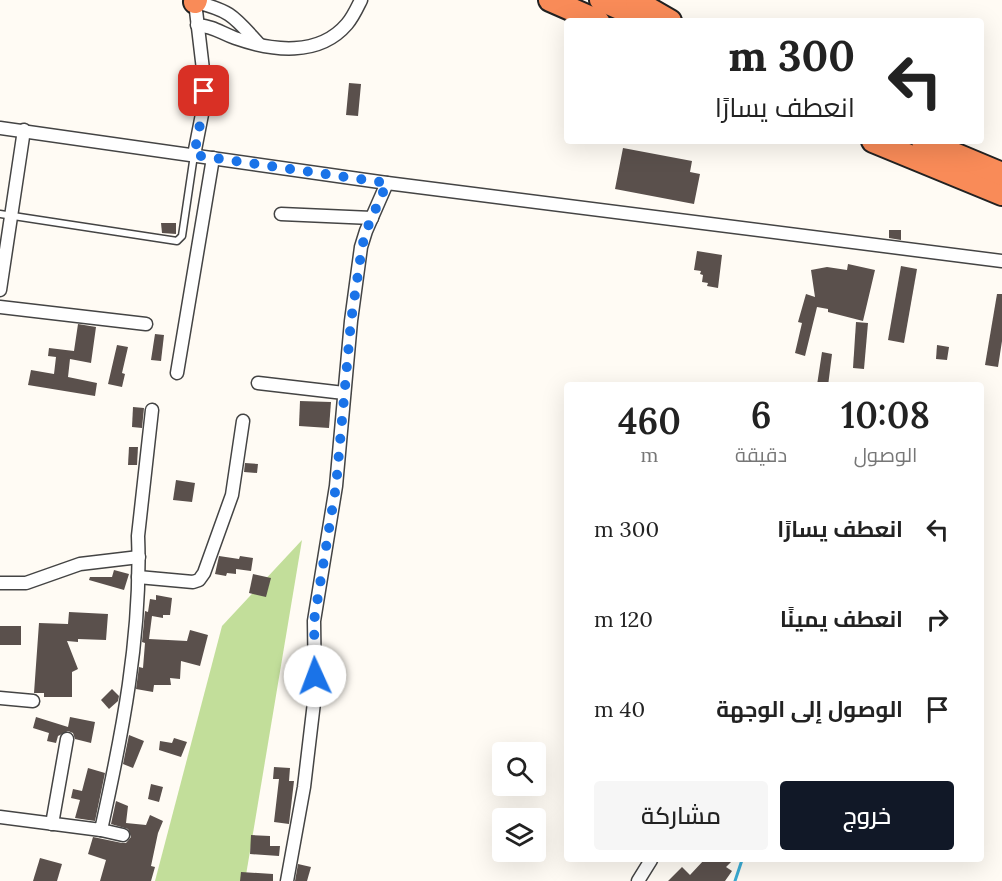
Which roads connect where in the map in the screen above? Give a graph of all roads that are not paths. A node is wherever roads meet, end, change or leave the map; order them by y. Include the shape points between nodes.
1 (222, 0) edge
2 (362, 0) edge
3 (550, 0) edge
4 (601, 0) edge
5 (634, 0) edge
6 (195, 1) edge
7 (227, 12) junction
8 (591, 18) edge
9 (642, 18) edge
10 (665, 18) edge
11 (196, 25) junction
12 (259, 44) junction
13 (0, 128) edge
14 (24, 130) junction
15 (880, 144) edge
16 (930, 144) edge
17 (194, 155) junction
18 (213, 158) junction
19 (1002, 174) edge
20 (387, 183) junction
21 (1002, 195) edge
22 (6, 214) edge
23 (280, 214) dead end
24 (372, 218) junction
25 (1002, 261) edge
26 (0, 290) edge
27 (0, 308) edge
28 (146, 324) dead end
29 (177, 374) dead end
30 (258, 383) dead end
31 (344, 393) junction
32 (152, 410) dead end
33 (243, 421) dead end
34 (139, 557) junction
35 (138, 577) junction
36 (0, 583) edge
37 (0, 698) edge
38 (33, 701) dead end
39 (67, 739) dead end
40 (0, 817) edge
41 (52, 824) junction
42 (101, 830) junction
43 (123, 835) dead end
44 (650, 862) edge
45 (286, 881) edge
46 (638, 881) edge

1 - 7 street
2 - 12 street via 347,24 326,40 289,49
3 - 8 highway
4 - 9 highway
5 - 10 highway
6 - 7 street
6 - 11 street
7 - 12 street
11 - 12 street
11 - 17 street via 204,95
13 - 14 street
14 - 17 street
14 - 22 street
15 - 21 highway
16 - 19 highway
17 - 18 street
17 - 22 lane via 182,236 177,241
18 - 20 street
18 - 29 street
20 - 24 street
20 - 25 street
22 - 26 street
23 - 24 street
24 - 31 street via 362,247
27 - 28 street
30 - 31 street
31 - 45 street via 336,486 314,621 314,706
32 - 34 street
33 - 35 street via 232,495 204,573 193,582
34 - 35 street
34 - 36 street via 80,564 26,583
35 - 42 street via 126,708
37 - 38 street
39 - 41 street
40 - 41 street
41 - 42 street
42 - 43 street
44 - 46 street

